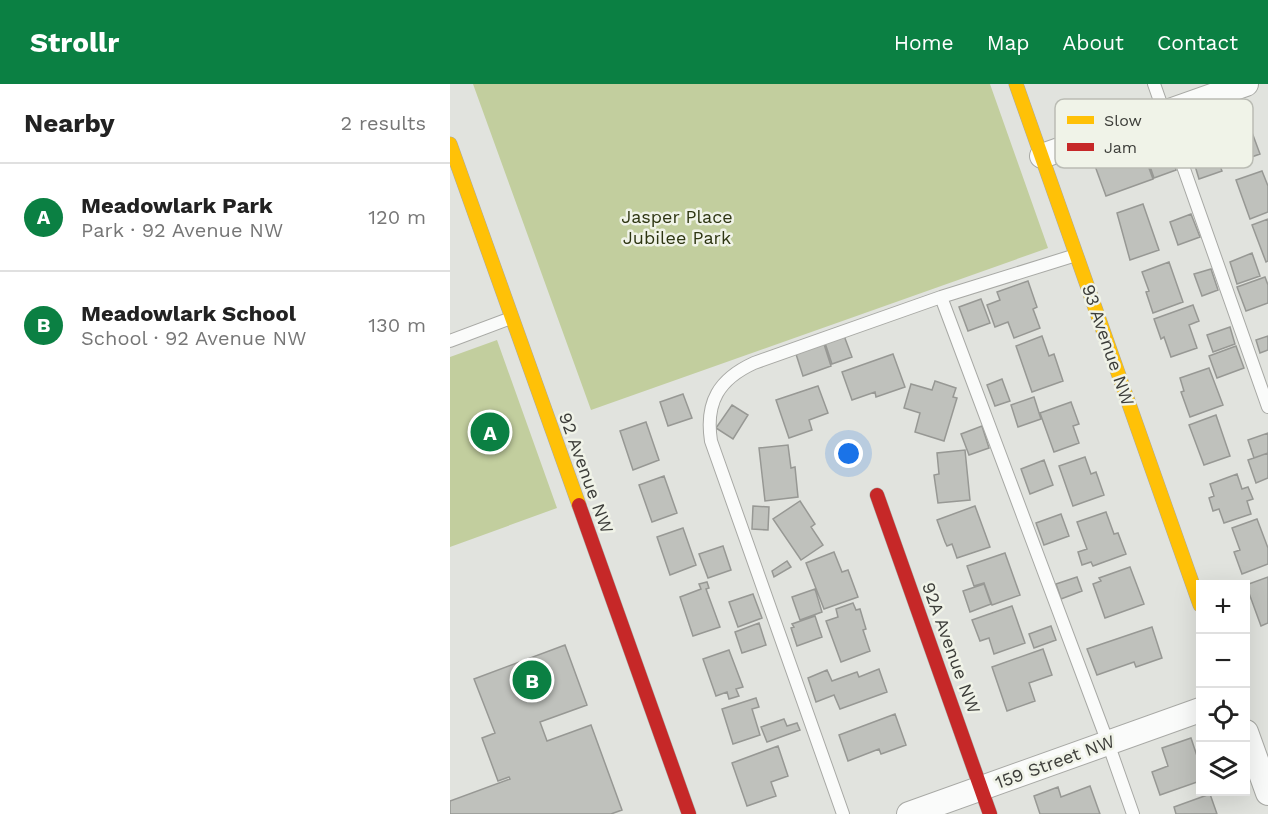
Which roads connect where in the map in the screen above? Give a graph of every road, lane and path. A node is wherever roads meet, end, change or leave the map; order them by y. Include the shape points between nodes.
1 (1016, 84) edge
2 (1154, 84) edge
3 (1246, 84) edge
4 (1159, 99) edge
5 (1202, 99) edge
6 (450, 144) edge
7 (1055, 151) edge
8 (1042, 156) junction
9 (1184, 168) edge
10 (1077, 255) junction
11 (941, 297) junction
12 (511, 317) junction
13 (450, 340) edge
14 (1268, 407) edge
15 (878, 495) dead end
16 (1196, 594) edge
17 (1196, 711) edge
18 (1249, 742) edge
19 (1108, 743) junction
20 (981, 788) junction
21 (1268, 793) edge
22 (689, 814) edge
23 (843, 814) edge
24 (909, 814) edge
25 (990, 814) edge
26 (1132, 814) edge

1 - 8 street, 93 Avenue NW
2 - 4 lane
3 - 5 street
6 - 12 street, 92 Avenue NW
7 - 8 street
8 - 10 street, 93 Avenue NW
9 - 14 lane
10 - 11 lane
10 - 16 street, 93 Avenue NW
11 - 19 lane
11 - 23 lane via 737,370 720,387 708,418 711,441
12 - 13 lane
12 - 22 street, 92 Avenue NW
15 - 20 street, 92A Avenue NW
17 - 19 street, 159 Street NW
18 - 21 street
19 - 20 street, 159 Street NW
19 - 26 lane
20 - 24 street, 159 Street NW
20 - 25 street, 92A Avenue NW

